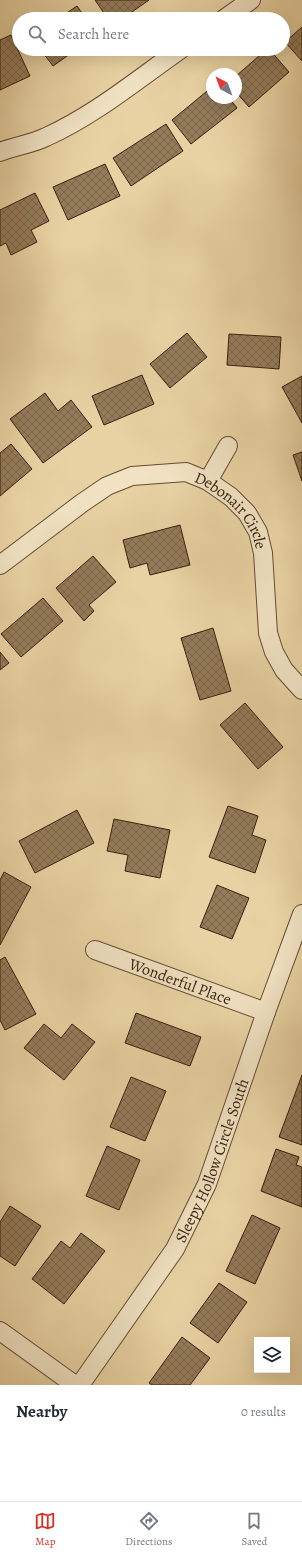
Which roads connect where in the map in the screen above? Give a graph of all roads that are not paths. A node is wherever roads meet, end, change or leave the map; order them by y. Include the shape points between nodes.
1 (251, 0) edge
2 (234, 12) edge
3 (171, 56) edge
4 (0, 152) edge
5 (228, 446) dead end
6 (208, 481) junction
7 (0, 565) edge
8 (302, 690) edge
9 (302, 914) edge
10 (95, 950) dead end
11 (266, 1012) junction
12 (0, 1331) edge
13 (75, 1385) edge
14 (80, 1385) edge

1 - 2 street
3 - 4 street via 70,125 45,138
5 - 6 street
6 - 7 street, Debonair Circle via 186,472 132,476 107,486
6 - 8 street, Debonair Circle via 232,497 247,513 258,532 263,553 268,633 274,652 284,670
9 - 11 street, Sleepy Hollow Circle South
10 - 11 street, Wonderful Place
11 - 14 street, Sleepy Hollow Circle South via 207,1184 187,1226 175,1249
12 - 13 street

